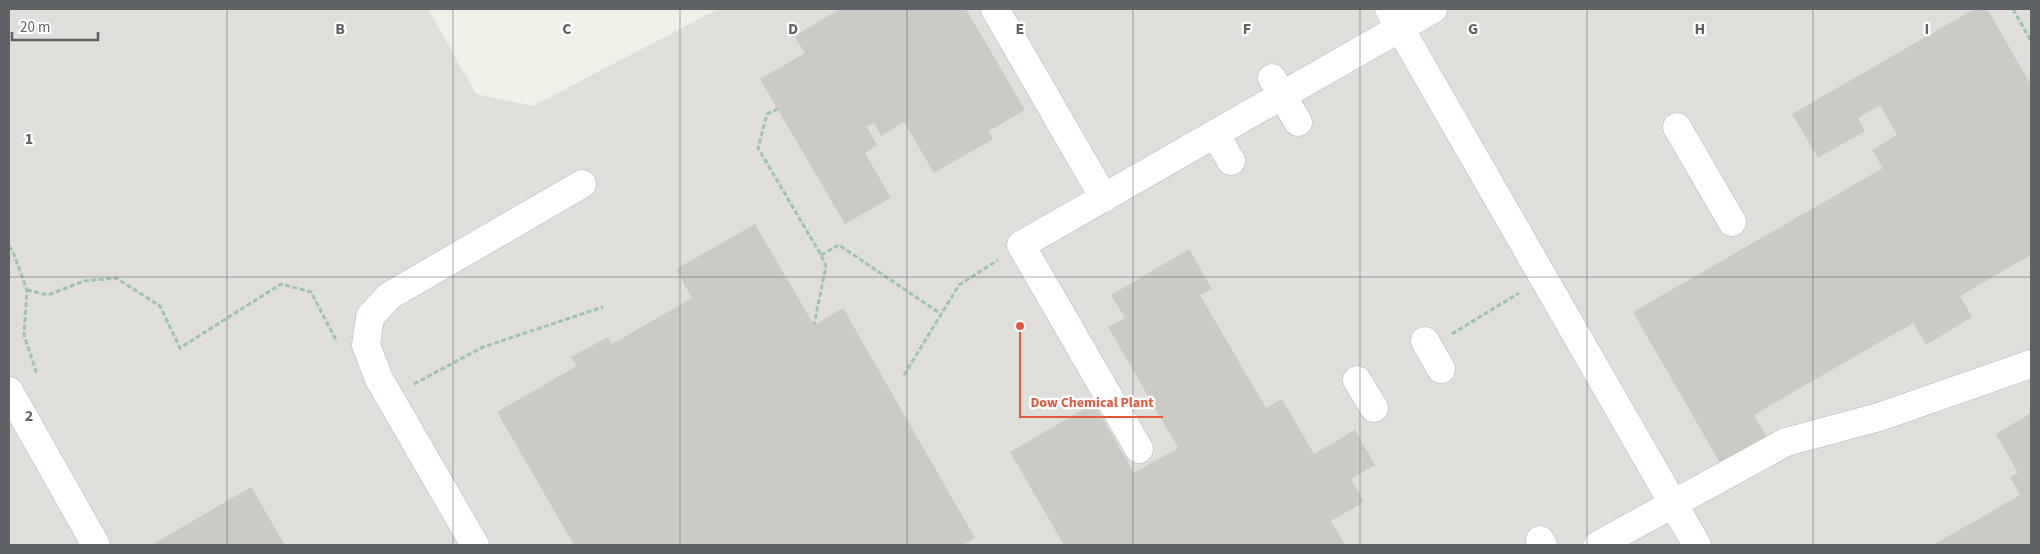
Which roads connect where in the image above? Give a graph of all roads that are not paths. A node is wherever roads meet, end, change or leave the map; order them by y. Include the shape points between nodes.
1 (994, 9) edge
2 (1433, 9) edge
3 (1394, 18) edge
4 (1277, 86) junction
5 (1298, 122) dead end
6 (1677, 127) dead end
7 (1215, 134) junction
8 (1231, 161) dead end
9 (582, 184) dead end
10 (1104, 198) junction
11 (1732, 222) dead end
12 (1435, 339) road end
13 (2031, 364) edge
14 (1441, 369) dead end
15 (1357, 380) dead end
16 (9, 391) edge
17 (1374, 408) dead end
18 (1139, 449) dead end
19 (1673, 505) junction
20 (96, 545) edge
21 (475, 545) edge
22 (1598, 545) edge
23 (1696, 545) edge

1 - 10 lane
2 - 3 lane
3 - 4 lane
3 - 19 lane
4 - 5 lane
4 - 7 lane
6 - 11 lane
7 - 8 lane
7 - 10 lane
9 - 21 lane via 389,296 370,317 366,345 379,379
10 - 18 lane via 1021,245
12 - 14 lane
13 - 19 lane via 1879,417 1786,442
15 - 17 lane
16 - 20 lane
19 - 22 lane
19 - 23 lane

